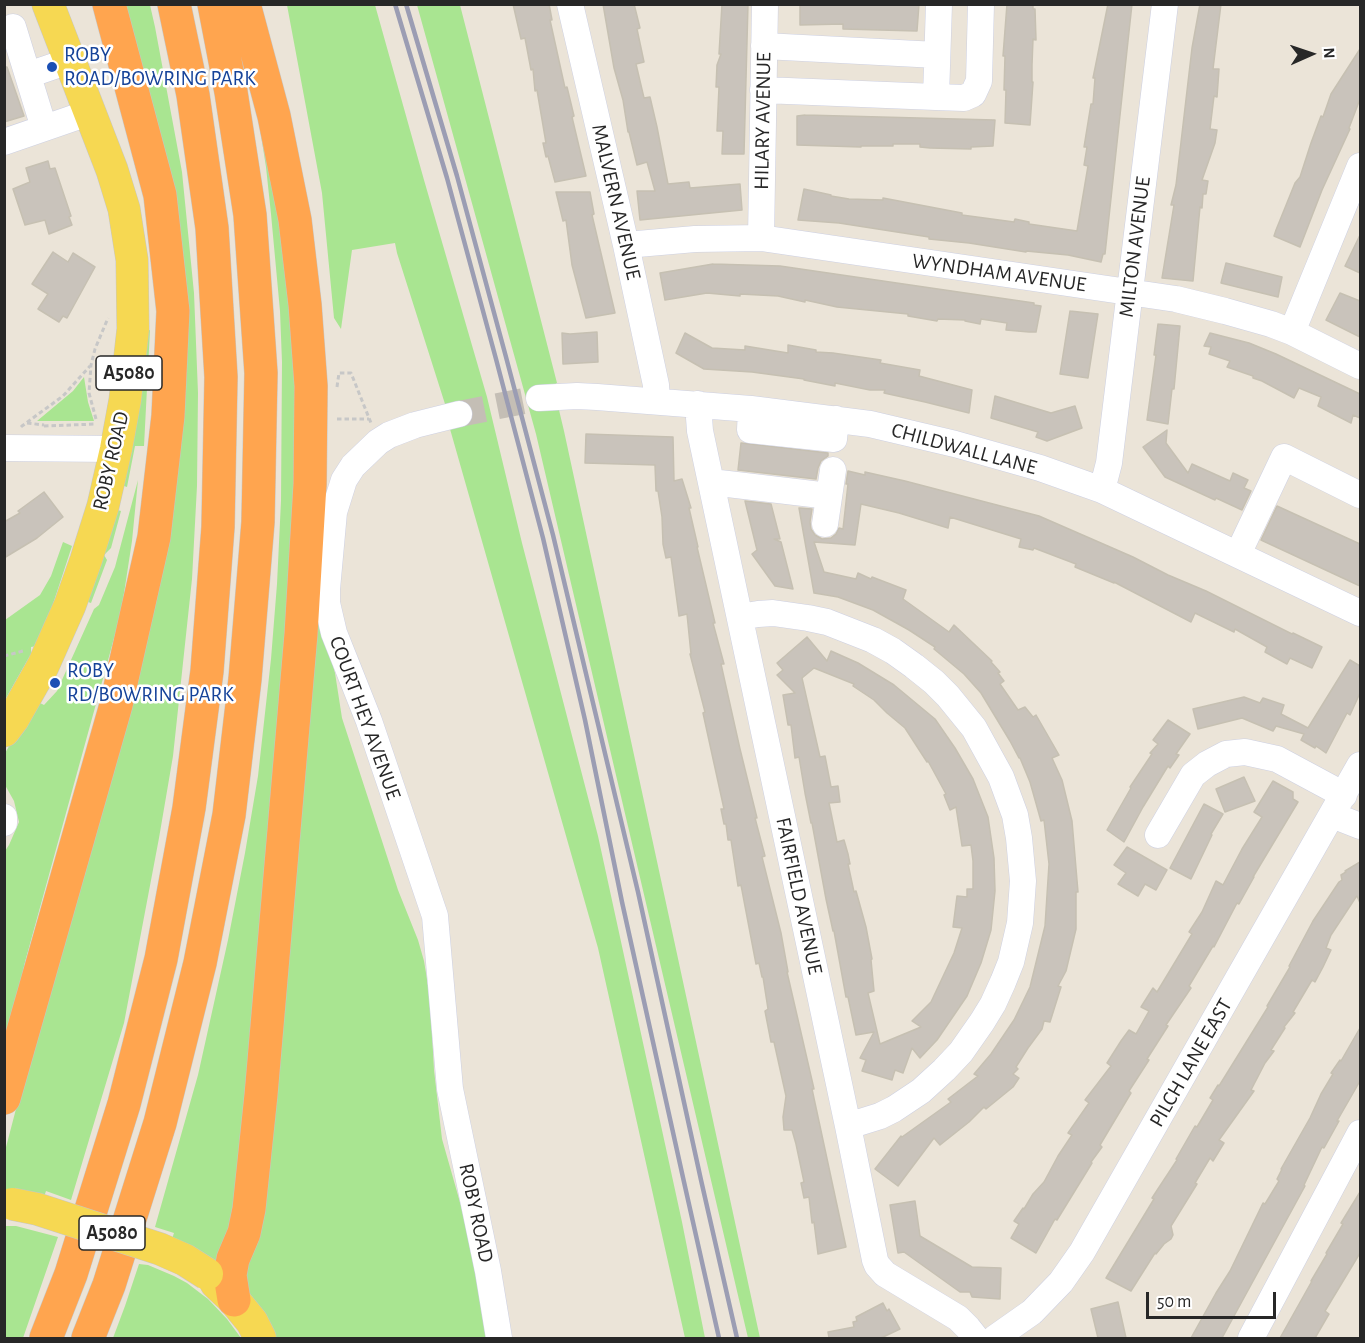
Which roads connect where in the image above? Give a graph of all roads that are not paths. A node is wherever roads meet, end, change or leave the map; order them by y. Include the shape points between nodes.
1 (48, 4) edge
2 (109, 4) edge
3 (174, 4) edge
4 (214, 4) edge
5 (244, 4) edge
6 (570, 4) edge
7 (765, 4) edge
8 (939, 4) edge
9 (981, 4) edge
10 (1165, 4) edge
11 (13, 27) dead end
12 (764, 46) junction
13 (937, 55) junction
14 (69, 61) junction
15 (28, 75) junction
16 (763, 90) junction
17 (936, 97) junction
18 (91, 112) junction
19 (45, 128) junction
20 (4, 142) edge
21 (1360, 166) edge
22 (761, 238) junction
23 (626, 245) junction
24 (1130, 292) junction
25 (1292, 332) junction
26 (1360, 366) edge
27 (539, 398) tunnel mouth
28 (657, 401) junction
29 (698, 404) junction
30 (459, 414) tunnel mouth
31 (105, 432) junction
32 (9, 449) edge
33 (833, 470) dead end
34 (711, 482) junction
35 (1102, 490) junction
36 (1360, 495) edge
37 (829, 496) junction
38 (825, 524) dead end
39 (1238, 554) junction
40 (1360, 613) edge
41 (740, 617) junction
42 (4, 732) edge
43 (1360, 765) edge
44 (1338, 805) junction
45 (4, 817) edge
46 (4, 824) edge
47 (1360, 826) edge
48 (1158, 835) dead end
49 (450, 1089) joint
50 (4, 1098) edge
51 (848, 1126) junction
52 (1360, 1133) edge
53 (8, 1204) edge
54 (234, 1300) junction
55 (1028, 1329) edge
56 (45, 1338) edge
57 (88, 1338) edge
58 (260, 1338) edge
59 (500, 1338) edge
60 (976, 1338) edge
61 (995, 1338) edge
62 (1251, 1338) edge

1 - 14 main road, ROBY ROAD / A5080
2 - 50 highway via 160,195 174,311 168,416 154,537 116,705
3 - 56 highway via 193,95 212,228 221,377 218,527 207,671 189,808 161,959 124,1104 71,1274
4 - 57 highway via 250,215 261,373 258,522 245,679 229,815 200,963 160,1123 109,1285
5 - 54 highway via 274,116 295,220 311,386 301,634 249,1209 230,1275
6 - 23 street, MALVERN AVENUE
7 - 12 street, HILARY AVENUE
8 - 13 street
9 - 17 street via 979,81 973,94 964,98
10 - 24 street, MILTON AVENUE
11 - 15 street
12 - 13 street
12 - 16 street, HILARY AVENUE
13 - 17 street
14 - 15 street
14 - 18 main road, ROBY ROAD / A5080
15 - 19 street
16 - 17 street
16 - 22 street, HILARY AVENUE
18 - 19 street
18 - 31 main road, ROBY ROAD / A5080 via 124,209 132,260 133,329 125,400
19 - 20 street
21 - 25 street
22 - 23 street, WYNDHAM AVENUE
22 - 24 street, WYNDHAM AVENUE
23 - 28 street, MALVERN AVENUE
24 - 25 street, WYNDHAM AVENUE via 1225,310
24 - 35 street, MILTON AVENUE
25 - 26 street, WYNDHAM AVENUE
27 - 28 street, CHILDWALL LANE
28 - 29 street, CHILDWALL LANE
29 - 34 street, FAIRFIELD AVENUE
29 - 35 street, CHILDWALL LANE via 880,427 1040,468
30 - 49 street, COURT HEY AVENUE via 402,429 374,431 338,496 327,589 334,633 369,721 435,916
31 - 32 street
31 - 42 main road, ROBY ROAD / A5080 via 103,506 70,604 42,666
33 - 37 street
34 - 37 street
34 - 41 street, FAIRFIELD AVENUE
35 - 39 street, CHILDWALL LANE
36 - 39 street via 1284,458
37 - 38 street
39 - 40 street, CHILDWALL LANE
41 - 51 street, FAIRFIELD AVENUE
41 - 51 street via 773,613 827,622 873,640 915,666 948,696 974,728 1001,777 1017,827 1023,881 1020,923 1011,962 993,1004 971,1040 921,1091 880,1116
43 - 44 street, PILCH LANE EAST
44 - 47 street
44 - 48 street via 1277,759 1245,752 1226,754 1193,775
44 - 55 street, PILCH LANE EAST via 1082,1252 1061,1282 1032,1312
45 - 46 street
49 - 59 street, ROBY ROAD
51 - 60 street, FAIRFIELD AVENUE via 877,1265 885,1274 958,1318
52 - 62 street
53 - 54 main road, A5080, bridge via 37,1209 160,1249 207,1274
54 - 58 main road, A5080
55 - 61 street, PILCH LANE EAST

